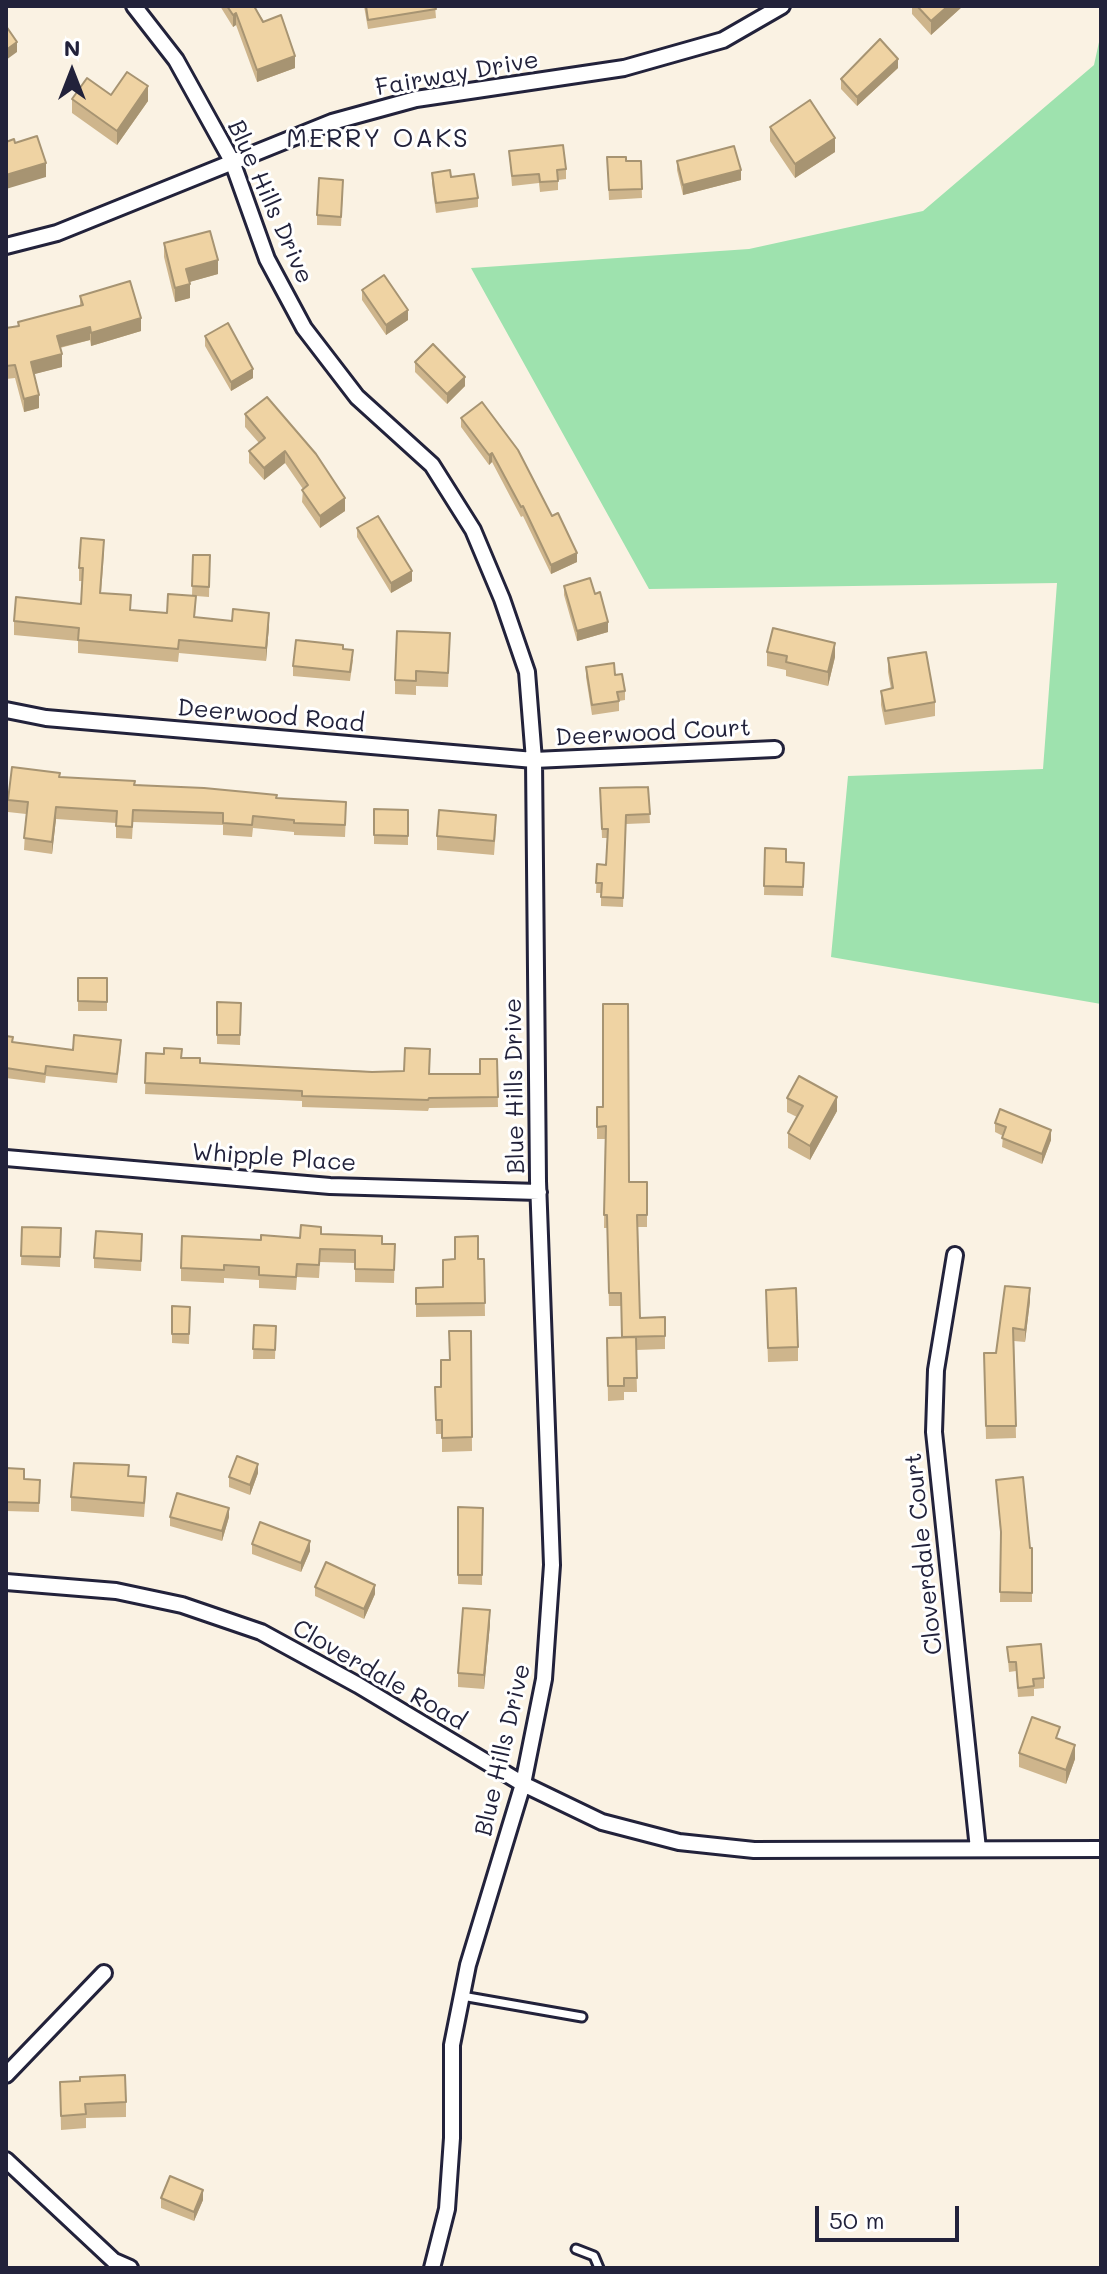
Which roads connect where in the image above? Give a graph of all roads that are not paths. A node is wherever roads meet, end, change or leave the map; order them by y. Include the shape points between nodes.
1 (134, 6) edge
2 (782, 6) edge
3 (232, 161) junction
4 (6, 246) edge
5 (6, 710) edge
6 (775, 749) dead end
7 (534, 760) junction
8 (6, 1158) edge
9 (539, 1192) junction
10 (955, 1255) dead end
11 (6, 1582) edge
12 (523, 1784) junction
13 (978, 1849) junction
14 (1101, 1849) edge
15 (104, 1973) dead end
16 (462, 1996) junction
17 (582, 2017) dead end
18 (6, 2075) edge
19 (6, 2160) edge
20 (576, 2249) dead end
21 (111, 2264) edge
22 (130, 2268) edge
23 (432, 2268) edge
24 (599, 2268) edge

1 - 3 street, Blue Hills Drive via 176,60
2 - 3 street, Fairway Drive via 723,40 681,52 624,68 416,99 332,122
3 - 4 street, Fairway Drive via 57,233
3 - 7 street, Blue Hills Drive via 267,259 304,328 357,397 432,465 473,530 527,672
5 - 7 street, Deerwood Road via 46,718
6 - 7 street, Deerwood Court
7 - 9 street, Blue Hills Drive
8 - 9 street, Whipple Place via 330,1186
9 - 12 street, Blue Hills Drive via 552,1565 544,1679
10 - 13 street, Cloverdale Court via 936,1370 934,1432
11 - 12 street, Cloverdale Road via 116,1591 182,1605 261,1632
12 - 13 street, Cloverdale Road via 602,1822 679,1842 754,1850
12 - 16 street, Blue Hills Drive
13 - 14 street, Cloverdale Road
15 - 18 street
16 - 17 lane
16 - 23 street, Blue Hills Drive via 452,2045 447,2209
19 - 21 street
20 - 24 lane via 594,2256
21 - 22 street

